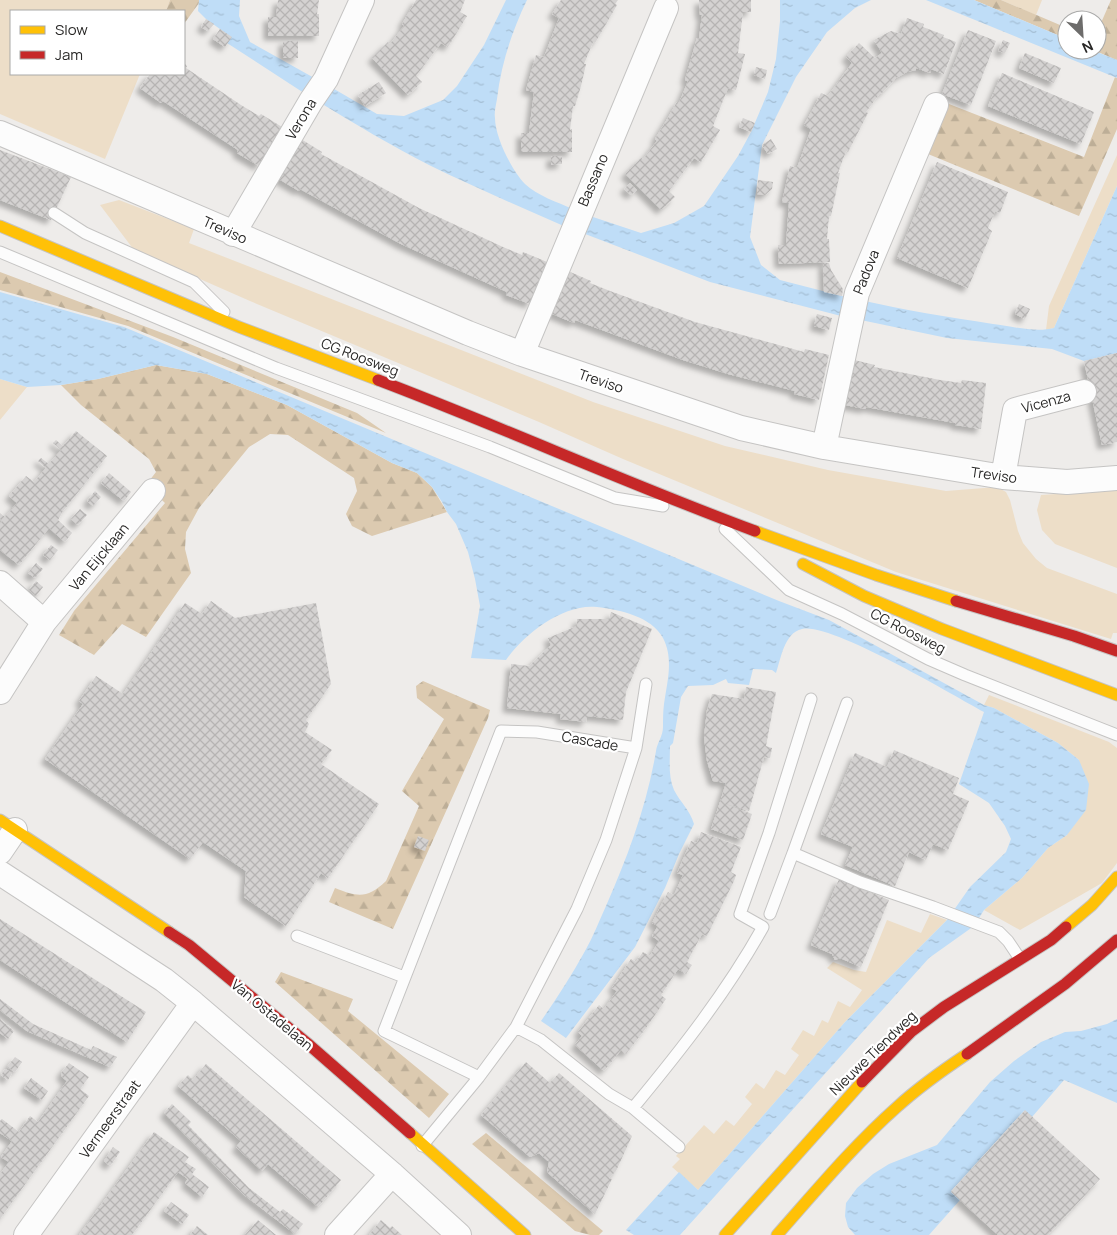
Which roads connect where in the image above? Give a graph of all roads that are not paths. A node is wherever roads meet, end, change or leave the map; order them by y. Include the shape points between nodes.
1 (362, 0) edge
2 (666, 8) dead end
3 (936, 106) dead end
4 (0, 133) edge
5 (54, 213) dead end
6 (0, 226) edge
7 (233, 234) junction
8 (0, 252) edge
9 (239, 327) junction
10 (522, 354) junction
11 (1084, 392) dead end
12 (824, 448) junction
13 (1003, 477) junction
14 (1117, 478) edge
15 (153, 491) dead end
16 (709, 514) junction
17 (0, 583) edge
18 (44, 622) junction
19 (1117, 652) edge
20 (646, 684) dead end
21 (0, 692) edge
22 (1117, 696) edge
23 (811, 699) dead end
24 (846, 703) dead end
25 (1117, 735) edge
26 (636, 748) junction
27 (7, 825) edge
28 (0, 852) edge
29 (793, 852) junction
30 (0, 873) edge
31 (1117, 877) edge
32 (1117, 893) edge
33 (1092, 905) junction
34 (770, 914) dead end
35 (297, 936) dead end
36 (1117, 940) edge
37 (1020, 959) junction
38 (404, 977) junction
39 (193, 1003) junction
40 (516, 1027) junction
41 (479, 1077) junction
42 (633, 1108) junction
43 (422, 1146) junction
44 (679, 1147) dead end
45 (392, 1174) junction
46 (26, 1235) edge
47 (337, 1235) edge
48 (459, 1235) edge
49 (525, 1235) edge
50 (725, 1235) edge
51 (777, 1235) edge

1 - 7 street, Verona via 326,79
2 - 10 street, Bassano
3 - 12 street, Padova via 857,293
4 - 7 street, Treviso
5 - 9 lane via 86,234 194,282
6 - 9 street, CG Roosweg
7 - 10 street, Treviso
8 - 16 lane, CG Roosweg via 276,368 490,447 615,498
9 - 16 street, CG Roosweg via 468,414
10 - 12 street, Treviso via 741,428
11 - 13 street, Vicenza via 1015,410
12 - 13 street, Treviso
13 - 14 street, Treviso via 1067,482
15 - 18 street, Van Eijcklaan
16 - 19 street, CG Roosweg via 876,575
16 - 22 street, CG Roosweg via 864,596
16 - 25 lane, CG Roosweg via 789,590 957,672
17 - 18 street
18 - 21 street, Van Eijcklaan
20 - 26 lane
23 - 42 lane via 740,914 763,927 710,1011
24 - 29 lane
26 - 38 lane, Cascade via 537,732 501,731
26 - 40 lane, Cascade via 606,840 577,909
27 - 28 street
27 - 43 street, Van Ostadelaan via 189,945 307,1043
29 - 34 lane
29 - 37 lane via 860,882 999,932
30 - 39 street via 164,980
31 - 33 street, Nieuwe Tiendweg
32 - 33 street, Nieuwe Tiendweg
33 - 37 street, Nieuwe Tiendweg via 1051,940
35 - 38 lane
36 - 51 street via 1054,993 900,1105 865,1138
37 - 50 street, Nieuwe Tiendweg via 912,1031 837,1109
38 - 41 lane, Cascade via 384,1031
39 - 45 street
39 - 46 street, Vermeerstraat
40 - 41 lane, Cascade
40 - 42 lane via 541,1040 609,1094
41 - 43 lane, Cascade
42 - 44 lane
43 - 49 street, Van Ostadelaan
45 - 47 street
45 - 48 street

